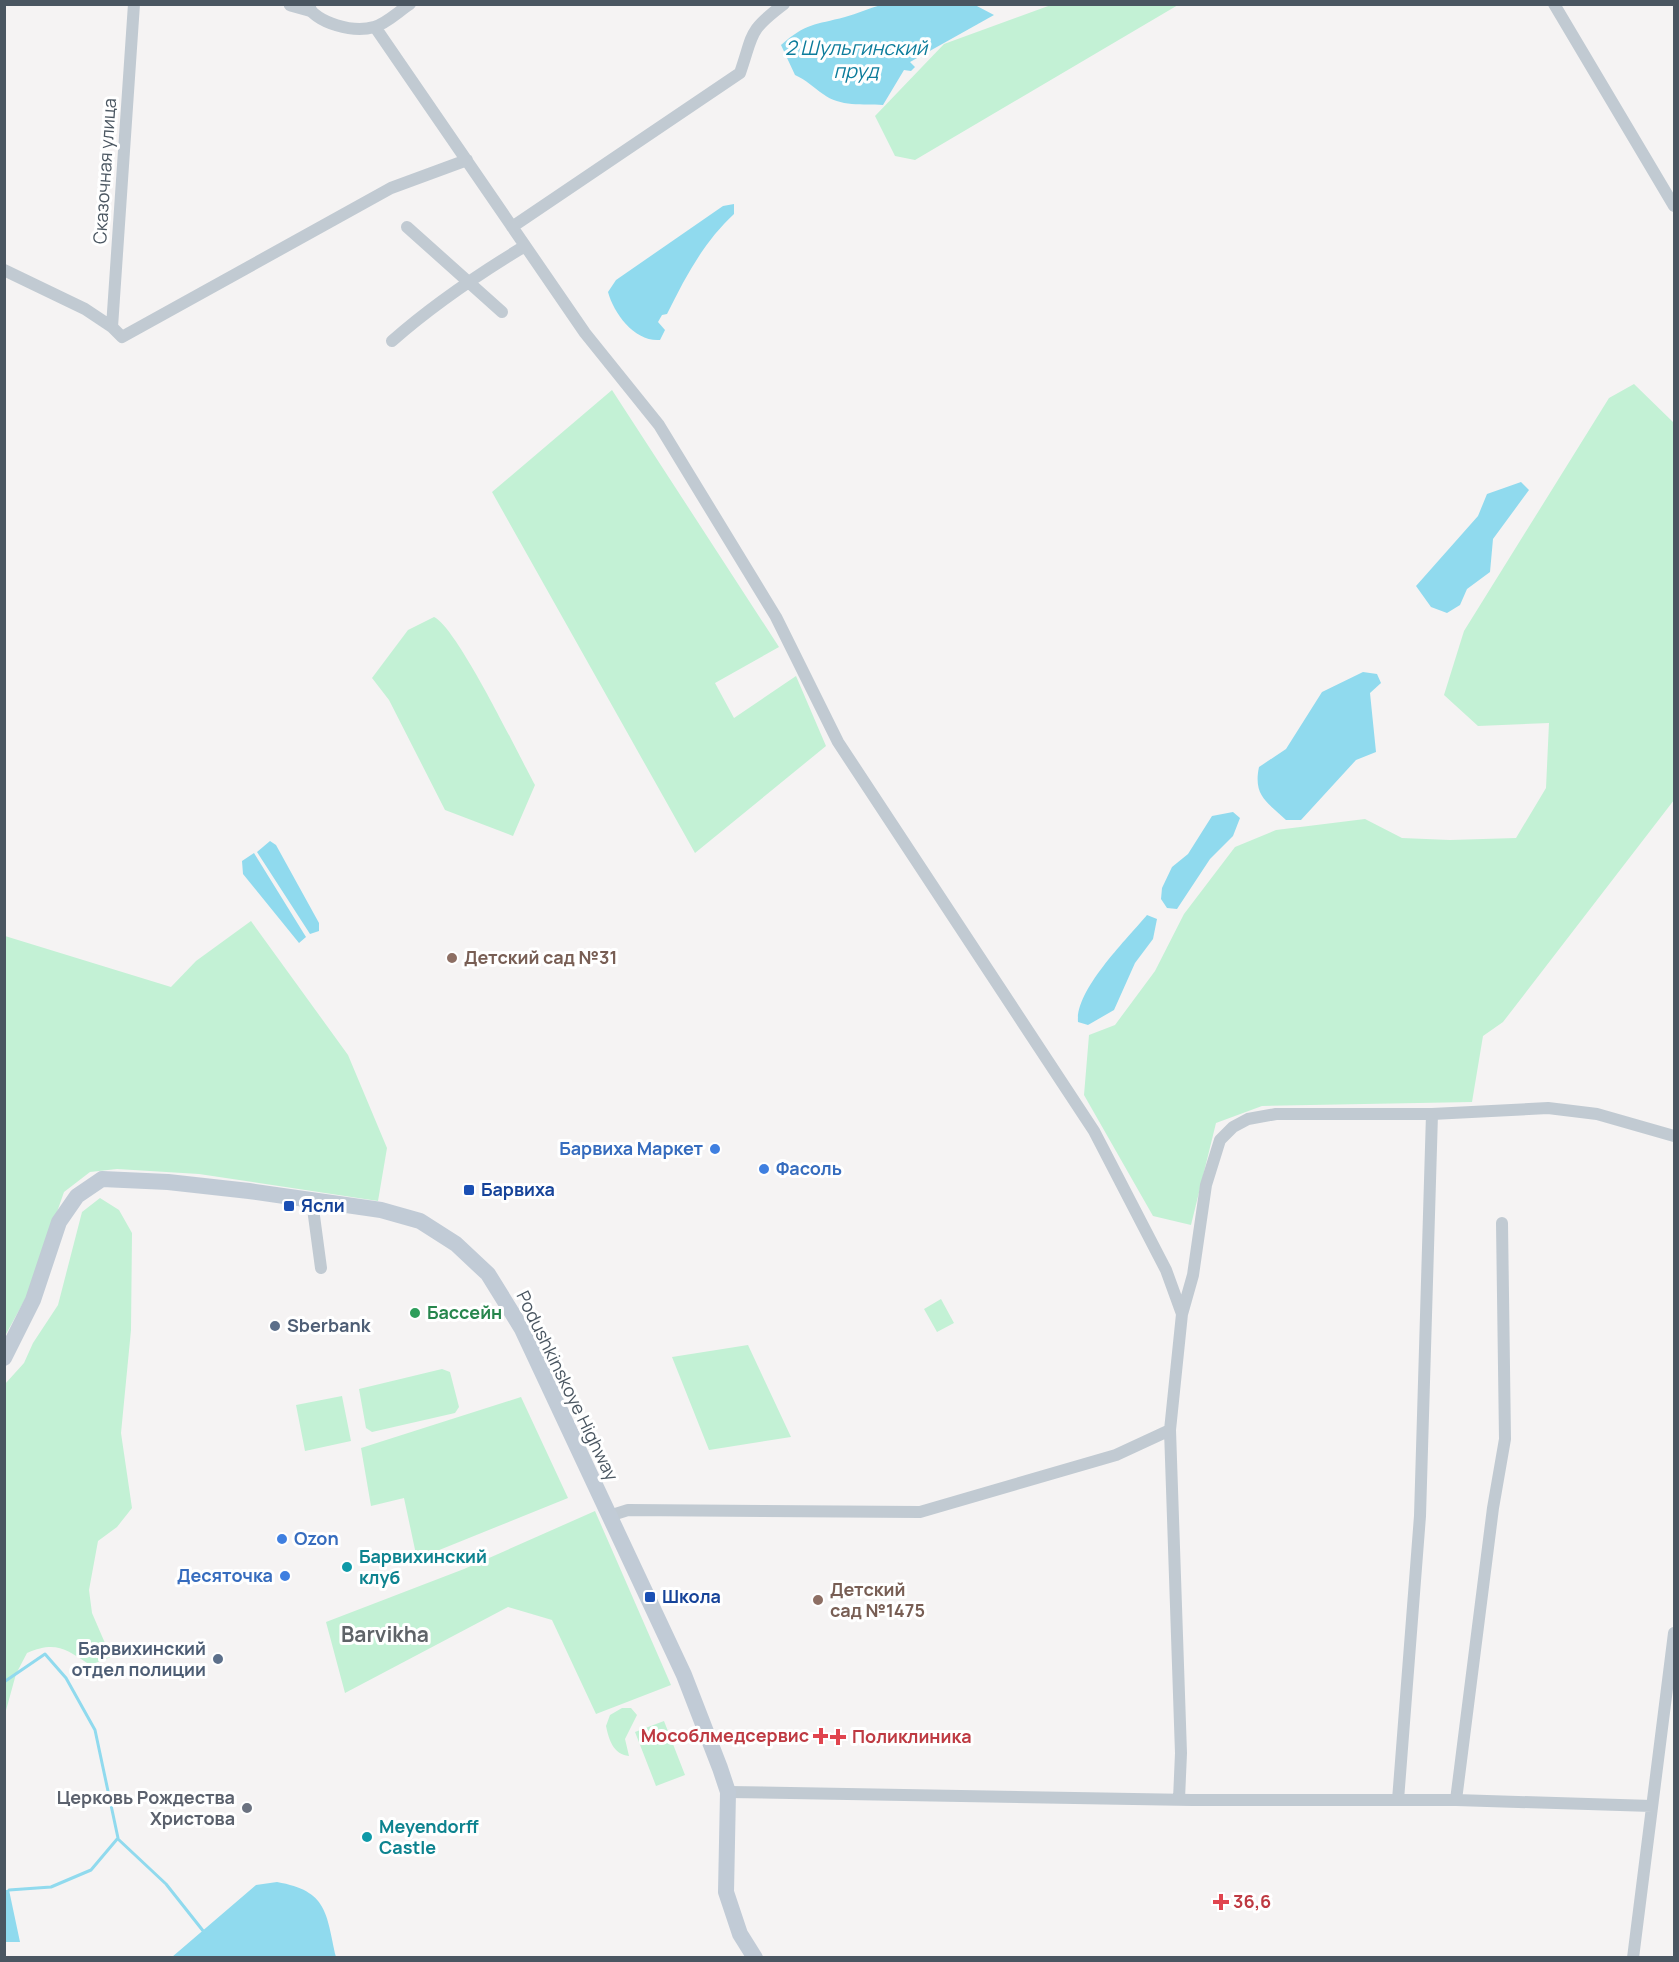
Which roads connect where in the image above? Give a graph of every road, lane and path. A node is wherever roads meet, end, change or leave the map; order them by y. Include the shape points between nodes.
1 (134, 4) edge
2 (291, 4) edge
3 (410, 4) edge
4 (784, 4) edge
5 (1554, 4) edge
6 (307, 7) edge
7 (375, 27) junction
8 (467, 160) junction
9 (1674, 206) edge
10 (407, 227) dead end
11 (512, 227) junction
12 (525, 246) junction
13 (4, 270) edge
14 (467, 281) junction
15 (502, 312) dead end
16 (112, 327) junction
17 (392, 341) dead end
18 (1432, 1114) junction
19 (1674, 1136) edge
20 (312, 1201) junction
21 (1502, 1223) dead end
22 (321, 1268) dead end
23 (1182, 1314) junction
24 (4, 1358) edge
25 (1170, 1430) junction
26 (609, 1516) junction
27 (1674, 1633) edge
28 (728, 1792) junction
29 (1179, 1799) junction
30 (1398, 1800) junction
31 (1456, 1800) junction
32 (1652, 1806) junction
33 (755, 1958) edge
34 (1633, 1958) edge

1 - 16 street, Сказочная улица
2 - 6 street
3 - 7 street
4 - 11 street via 759,22 748,40 740,73
5 - 9 street
6 - 7 street via 329,22 350,29
7 - 8 street
8 - 11 street
8 - 16 street via 391,188 122,337
10 - 14 street
11 - 12 street
12 - 14 street
12 - 23 street via 585,333 659,425 776,617 838,742 1094,1131 1166,1270
13 - 16 street via 85,309
14 - 15 street
14 - 17 street
18 - 19 street via 1572,1110
18 - 23 street via 1276,1114 1248,1119 1233,1127 1220,1140 1206,1185 1193,1275
18 - 30 street via 1420,1516
20 - 22 street
20 - 24 main road, Podushkinskoye Highway via 168,1182 102,1179 77,1196 59,1222 33,1299
20 - 26 main road, Podushkinskoye Highway via 381,1210 420,1221 456,1244 488,1274 522,1329
21 - 31 street via 1505,1439
23 - 25 street
25 - 26 street via 1116,1455 920,1512 628,1510
25 - 29 street via 1181,1753
26 - 28 main road, Podushkinskoye Highway via 684,1675
27 - 32 street
28 - 29 street
28 - 33 main road, Podushkinskoye Highway via 726,1892 740,1934
29 - 30 street
30 - 31 street
31 - 32 street
32 - 34 street

